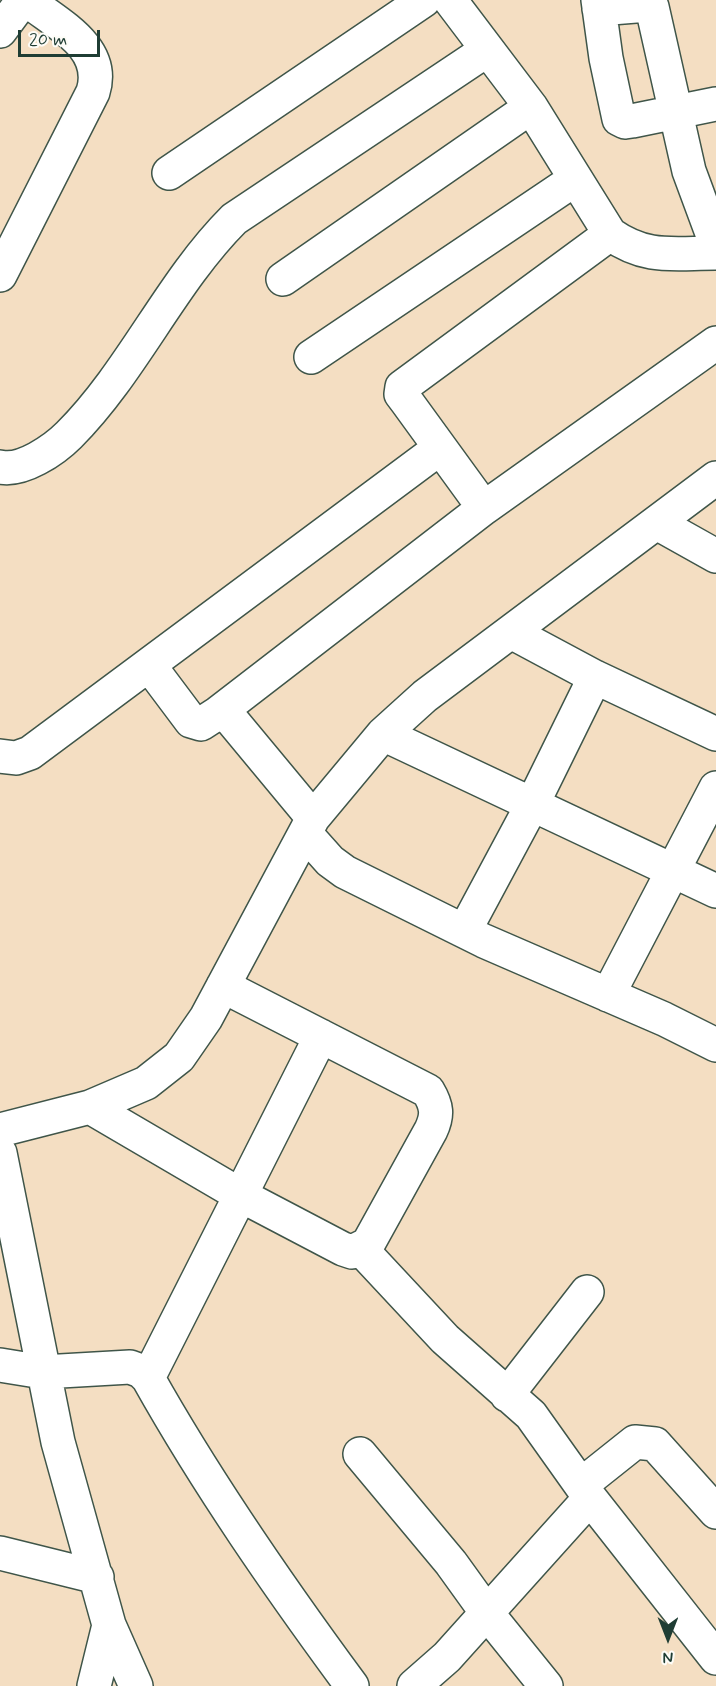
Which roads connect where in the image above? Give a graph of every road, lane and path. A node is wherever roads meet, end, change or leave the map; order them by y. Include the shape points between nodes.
1 (25, 0) edge
2 (424, 0) edge
3 (450, 0) edge
4 (599, 5) edge
5 (0, 31) edge
6 (487, 50) junction
7 (716, 104) edge
8 (531, 107) junction
9 (675, 112) junction
10 (169, 173) dead end
11 (574, 180) junction
12 (610, 234) junction
13 (716, 243) edge
14 (716, 254) edge
15 (0, 275) edge
16 (283, 279) dead end
17 (716, 343) edge
18 (311, 357) dead end
19 (440, 448) junction
20 (0, 467) edge
21 (716, 478) edge
22 (484, 508) junction
23 (657, 523) junction
24 (716, 556) edge
25 (511, 632) junction
26 (149, 665) junction
27 (595, 677) junction
28 (218, 713) junction
29 (383, 734) junction
30 (716, 734) edge
31 (0, 756) edge
32 (716, 788) edge
33 (532, 805) junction
34 (309, 825) junction
35 (675, 871) junction
36 (716, 891) edge
37 (465, 930) junction
38 (223, 986) junction
39 (608, 994) junction
40 (321, 1036) junction
41 (716, 1045) edge
42 (90, 1107) junction
43 (0, 1130) edge
44 (0, 1153) edge
45 (242, 1196) junction
46 (361, 1249) junction
47 (587, 1292) dead end
48 (0, 1365) edge
49 (43, 1372) junction
50 (148, 1377) junction
51 (507, 1395) junction
52 (360, 1454) dead end
53 (586, 1491) junction
54 (716, 1512) edge
55 (0, 1553) edge
56 (97, 1577) junction
57 (487, 1613) junction
58 (109, 1625) junction
59 (716, 1658) edge
60 (94, 1686) edge
61 (136, 1686) edge
62 (352, 1686) edge
63 (414, 1686) edge
64 (546, 1686) edge

1 - 5 street
1 - 15 street via 88,49 98,77
2 - 10 street
3 - 6 street
4 - 9 street via 652,7
4 - 9 street via 619,119 625,122
6 - 8 street
6 - 20 street via 234,219 210,243 93,408 68,436 34,460
7 - 9 street
8 - 11 street
8 - 16 street
9 - 13 street via 689,171
11 - 12 street
11 - 18 street
12 - 14 street via 628,248 645,253
12 - 19 street via 402,387 401,394
17 - 22 street
19 - 22 street
19 - 26 street
21 - 23 street
22 - 28 street
23 - 24 street
23 - 25 street
25 - 27 street
25 - 29 street via 425,696
26 - 28 street via 191,721 201,724
26 - 31 street via 30,753 16,758
27 - 30 street
27 - 33 street
28 - 34 street via 230,718
29 - 33 street
29 - 34 street
32 - 35 street
33 - 35 street
33 - 37 street
34 - 37 street via 330,861 345,872
34 - 38 street
35 - 36 street
35 - 39 street
37 - 39 street
38 - 40 street
38 - 42 street via 179,1057 146,1083
39 - 41 street
40 - 45 street
40 - 46 street via 428,1091 435,1103 436,1118 430,1131 368,1244
42 - 43 street
42 - 45 street
44 - 49 street
45 - 46 street via 343,1249
45 - 50 street
46 - 51 street via 445,1339
47 - 51 street
48 - 49 street
49 - 50 street via 130,1367
49 - 56 street via 58,1442
50 - 62 street via 184,1442
51 - 53 street via 531,1415
52 - 57 street via 452,1563
53 - 54 street via 635,1442 646,1441 655,1444
53 - 57 street
53 - 59 street
55 - 56 street
56 - 58 street
57 - 63 street
57 - 64 street
58 - 60 street
58 - 61 street

